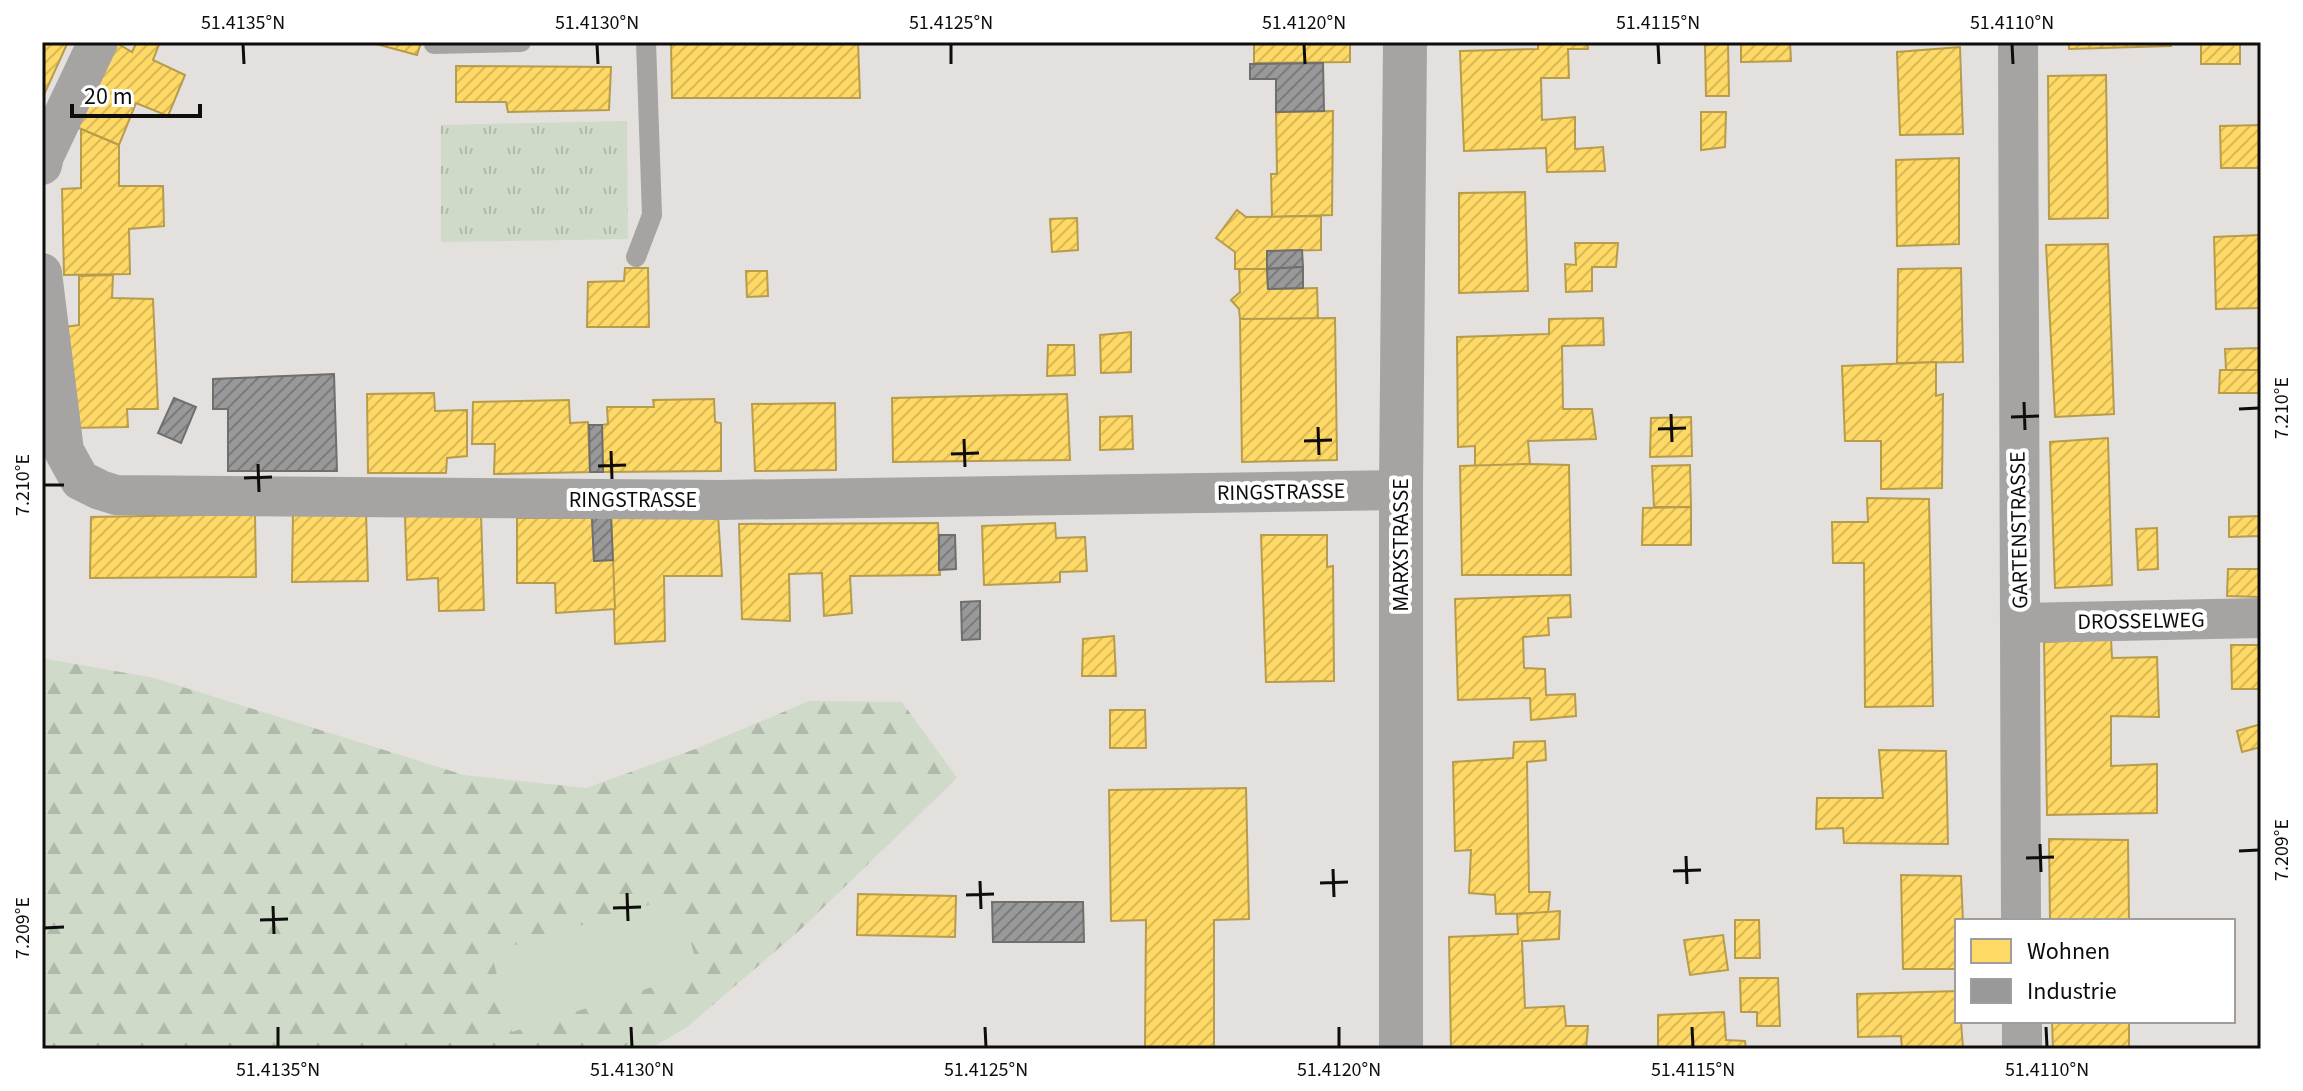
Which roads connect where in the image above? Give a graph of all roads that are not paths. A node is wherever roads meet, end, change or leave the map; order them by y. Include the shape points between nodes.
1 (98, 42) edge
2 (521, 42) edge
3 (646, 42) edge
4 (1405, 42) edge
5 (2018, 42) edge
6 (434, 44) dead end
7 (42, 165) edge
8 (636, 257) dead end
9 (42, 273) edge
10 (1401, 490) junction
11 (2261, 618) edge
12 (2021, 623) junction
13 (2021, 919) edge
14 (2022, 1023) edge
15 (1401, 1049) edge
16 (2022, 1049) edge

1 - 7 street
2 - 6 lane
3 - 8 lane via 652,215
4 - 10 street, MARXSTRASSE
5 - 12 street, GARTENSTRASSE
9 - 10 street, RINGSTRASSE via 64,451 80,480 116,495 721,500
10 - 15 street, MARXSTRASSE
11 - 12 street, DROSSELWEG
12 - 13 street, GARTENSTRASSE
14 - 16 street

